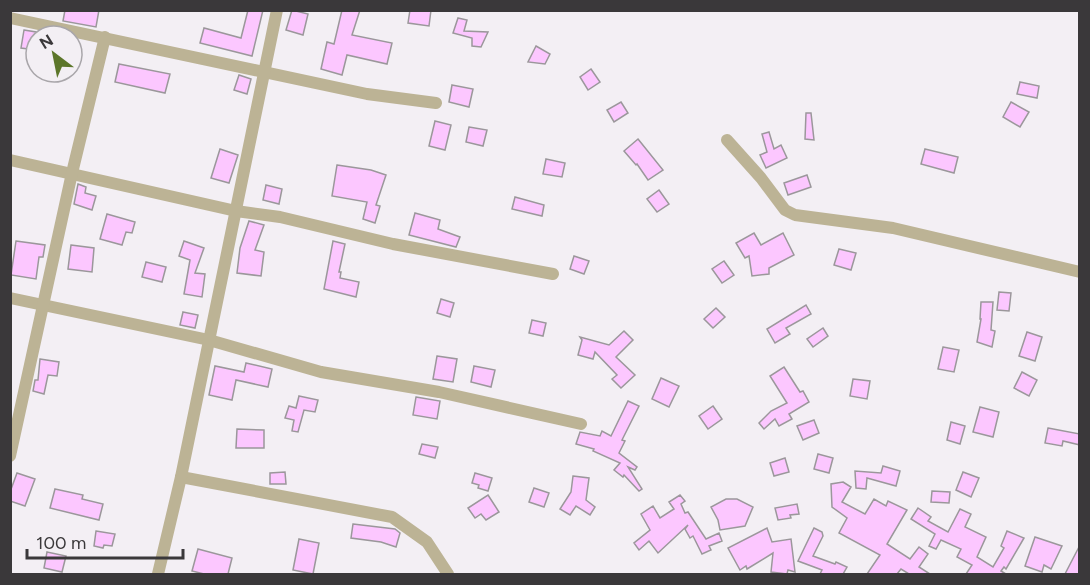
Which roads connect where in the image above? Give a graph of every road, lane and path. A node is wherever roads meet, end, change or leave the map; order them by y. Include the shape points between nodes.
1 (277, 10) edge
2 (10, 18) edge
3 (105, 37) junction
4 (265, 71) junction
5 (436, 103) dead end
6 (727, 140) dead end
7 (10, 160) edge
8 (72, 173) junction
9 (236, 211) junction
10 (1080, 272) edge
11 (553, 274) dead end
12 (10, 298) edge
13 (43, 305) junction
14 (209, 340) junction
15 (581, 424) dead end
16 (10, 456) edge
17 (181, 477) junction
18 (158, 574) edge
19 (448, 574) edge

1 - 4 street
2 - 3 street
3 - 4 street
3 - 8 street
4 - 5 street via 367,94
4 - 9 street
6 - 10 street via 785,210 795,215 893,228
7 - 8 street
8 - 9 street
8 - 13 street
9 - 11 street
9 - 14 street
12 - 13 street
13 - 14 street
13 - 16 street
14 - 15 street via 321,372 439,392
14 - 17 street
17 - 18 street
17 - 19 street via 392,517 427,542

